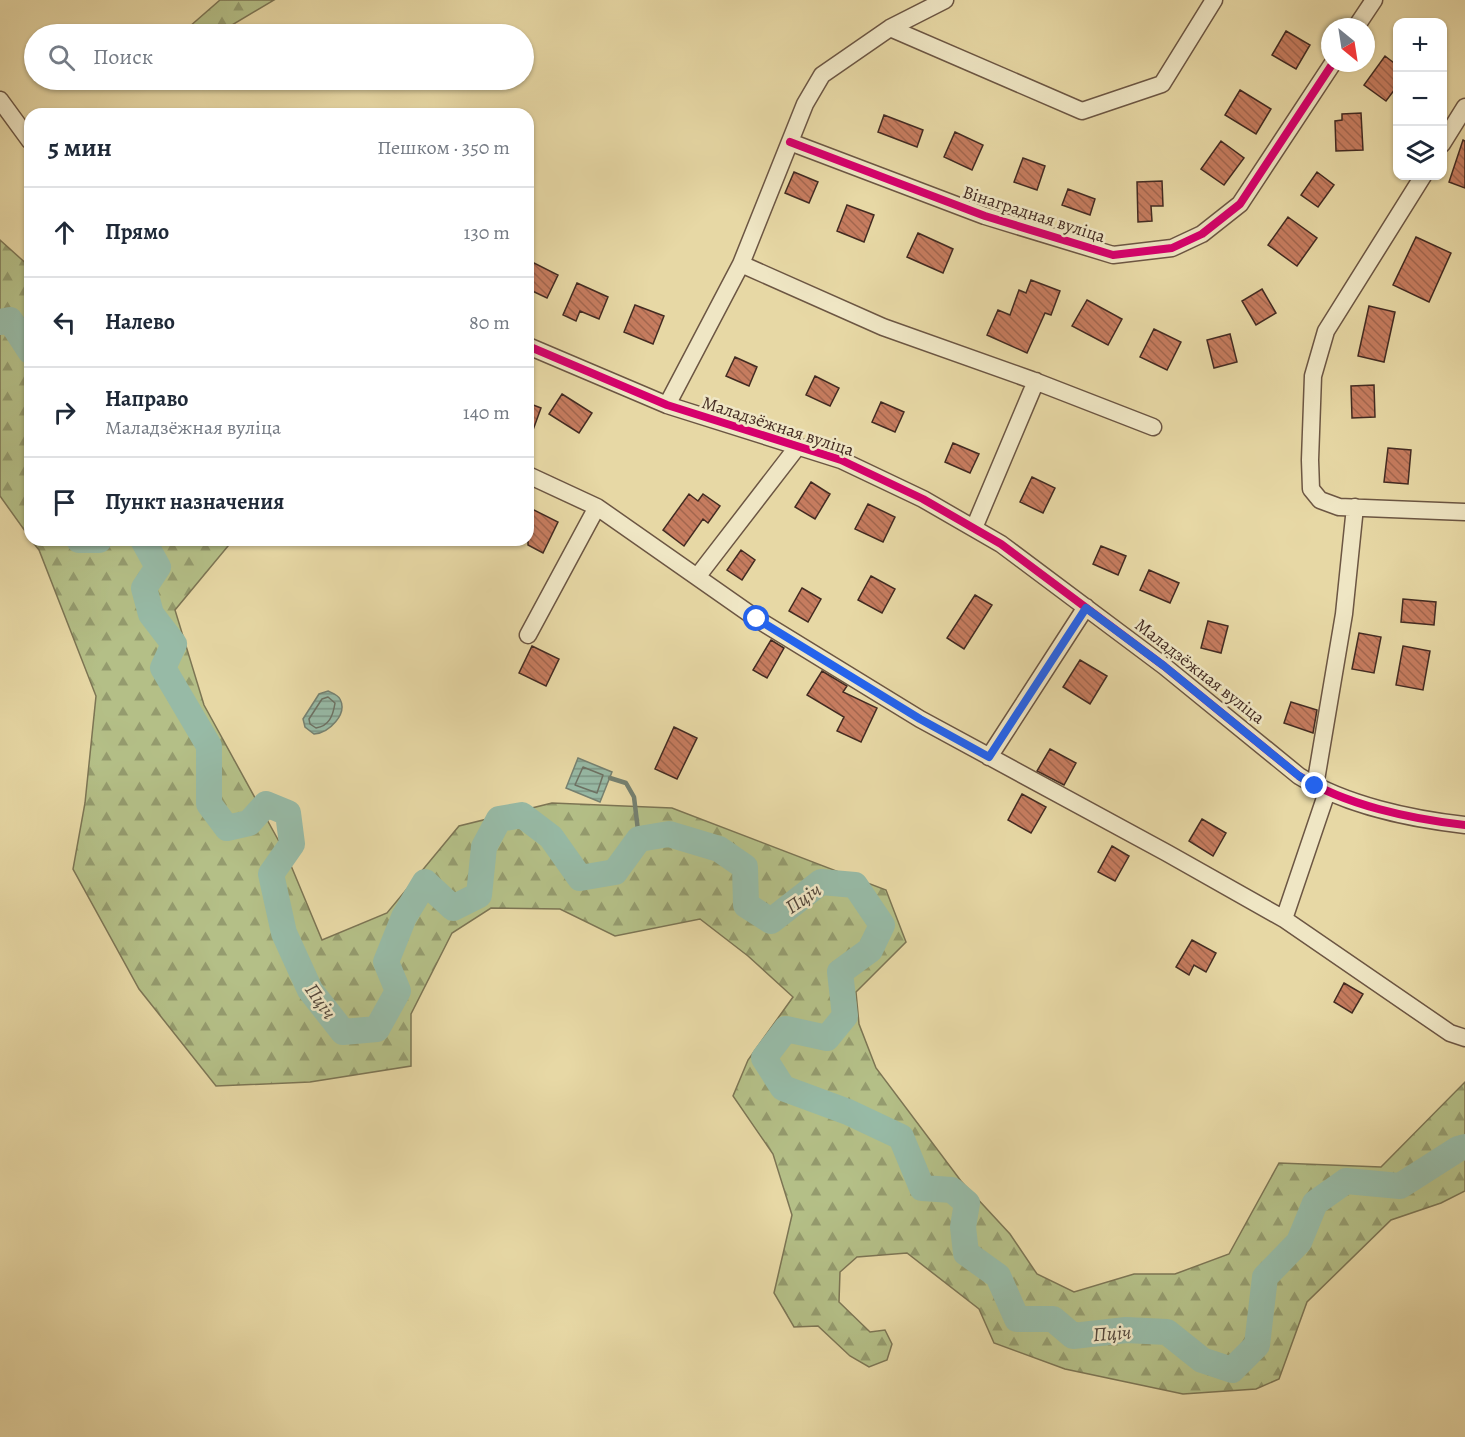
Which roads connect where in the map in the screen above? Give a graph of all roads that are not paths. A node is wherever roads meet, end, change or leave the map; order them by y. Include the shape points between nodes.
1 (945, 0) edge
2 (1214, 0) edge
3 (1374, 0) edge
4 (1362, 18) edge
5 (890, 27) junction
6 (1327, 72) edge
7 (0, 100) edge
8 (1465, 107) edge
9 (24, 133) edge
10 (1447, 137) edge
11 (790, 142) junction
12 (1421, 180) edge
13 (741, 264) junction
14 (534, 349) edge
15 (1036, 381) junction
16 (667, 405) junction
17 (1153, 427) dead end
18 (798, 446) junction
19 (534, 478) edge
20 (597, 507) junction
21 (1355, 507) junction
22 (1465, 512) edge
23 (974, 528) junction
24 (697, 577) junction
25 (1086, 608) junction
26 (528, 635) dead end
27 (989, 757) junction
28 (1321, 789) junction
29 (1465, 825) edge
30 (1284, 919) junction
31 (1465, 1038) edge

1 - 5 street
2 - 5 street via 1162,84 1082,111
3 - 4 street
5 - 11 street via 822,75
6 - 11 street, Вінаградная вуліца via 1240,204 1203,234 1172,248 1113,255 985,216
7 - 9 street
8 - 10 street
11 - 13 street
12 - 21 street via 1326,331 1313,376 1311,489 1320,500 1339,507
13 - 15 street via 884,327
13 - 16 street
14 - 16 street, Маладзёжная вуліца
15 - 17 street
15 - 23 street
16 - 18 street, Маладзёжная вуліца
18 - 23 street, Маладзёжная вуліца via 841,460
18 - 24 street
19 - 20 street
20 - 24 street
20 - 26 street
21 - 22 street
21 - 28 street
23 - 25 street, Маладзёжная вуліца
24 - 27 street via 767,626
25 - 27 street
25 - 28 street, Маладзёжная вуліца via 1299,776
27 - 30 street
28 - 29 street, Маладзёжная вуліца via 1388,811
28 - 30 street
30 - 31 street via 1450,1033

